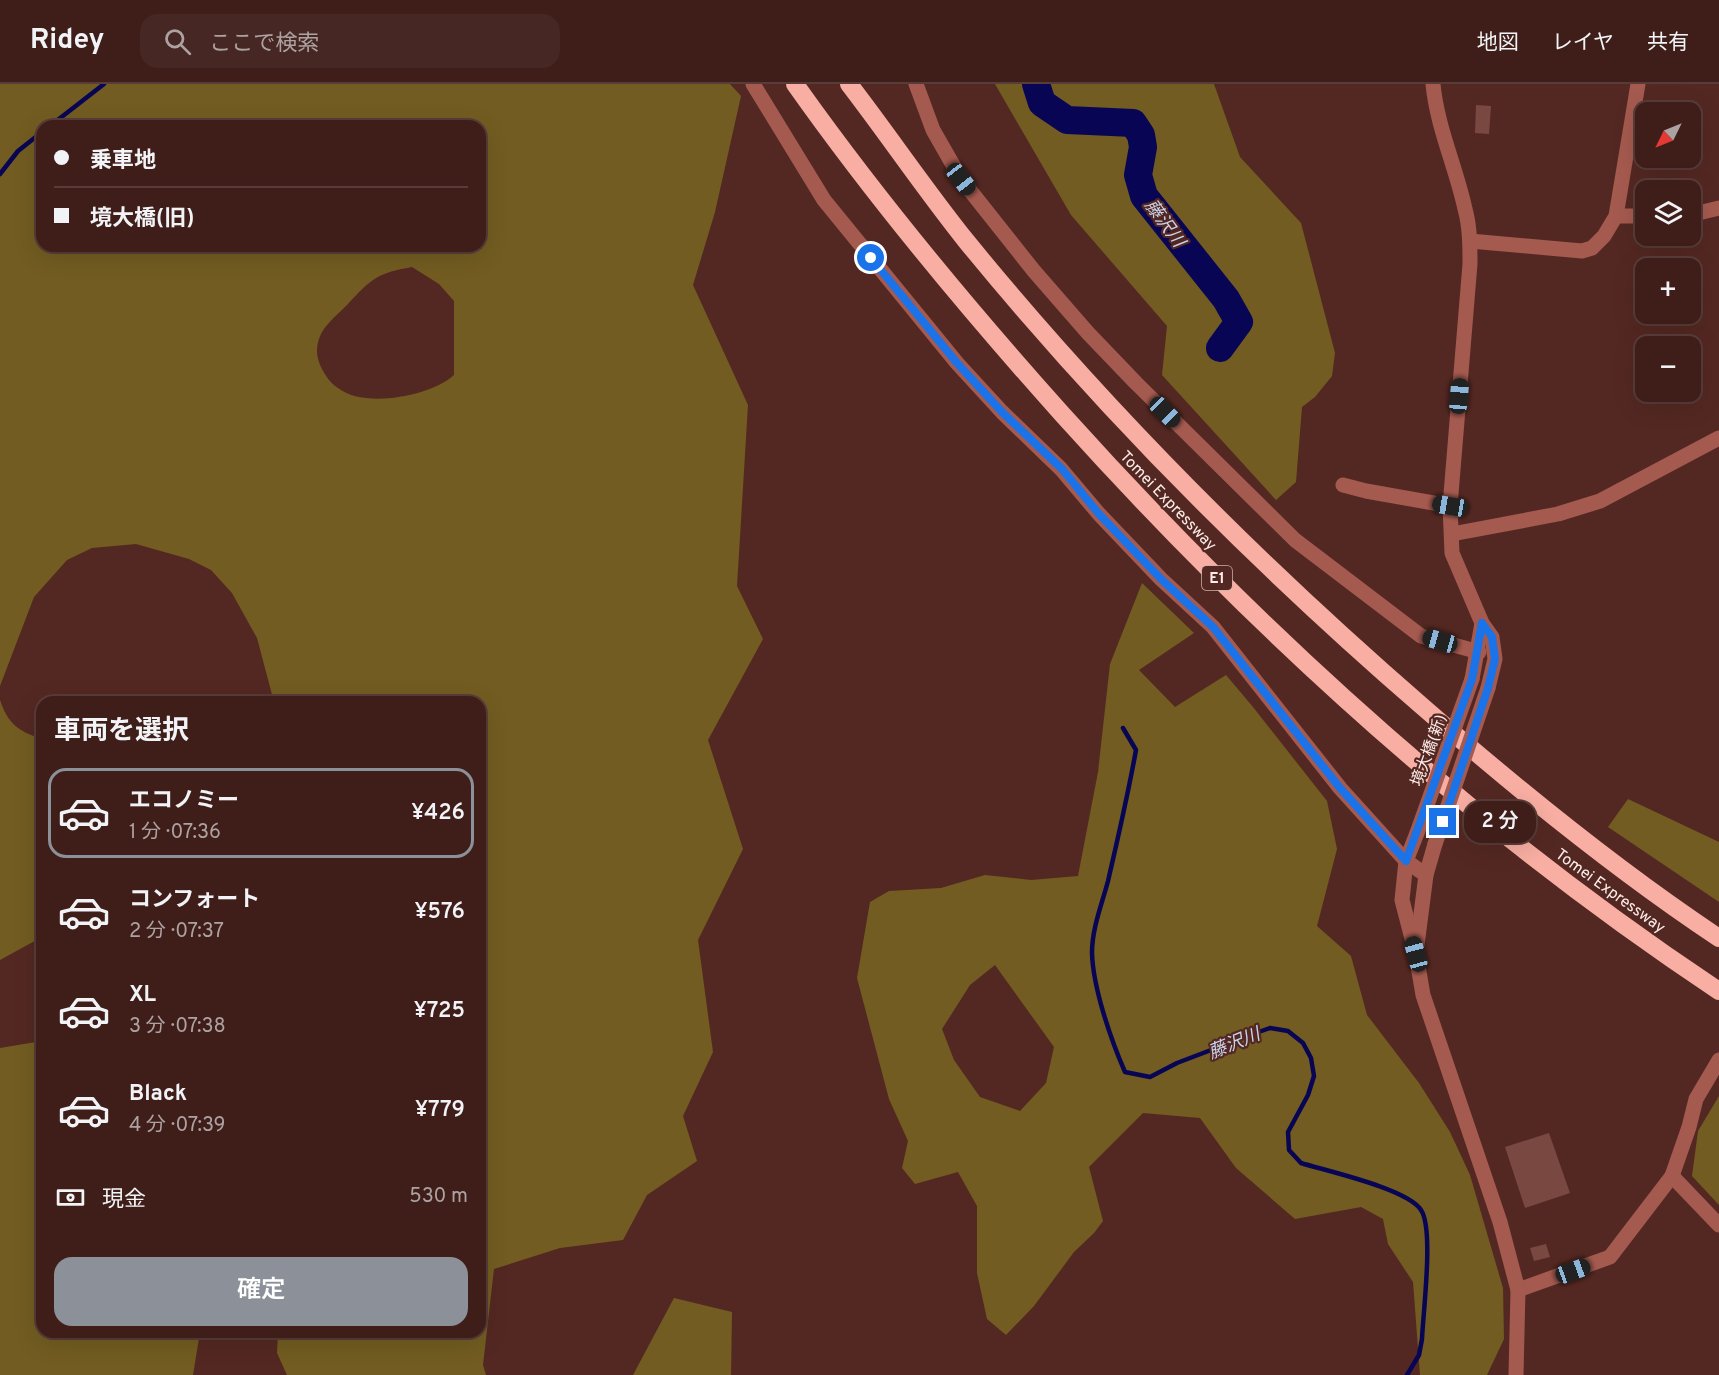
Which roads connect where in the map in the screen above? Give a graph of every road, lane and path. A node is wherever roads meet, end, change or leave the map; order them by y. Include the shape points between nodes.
1 (753, 84) edge
2 (795, 84) edge
3 (849, 84) edge
4 (916, 84) edge
5 (1433, 84) edge
6 (1638, 84) edge
7 (1719, 208) edge
8 (1701, 212) edge
9 (1616, 216) junction
10 (1635, 216) edge
11 (1470, 242) junction
12 (1719, 438) edge
13 (1343, 485) dead end
14 (1450, 506) junction
15 (1452, 534) junction
16 (1482, 623) junction
17 (1479, 652) junction
18 (1406, 861) junction
19 (1426, 874) junction
20 (1719, 938) edge
21 (1416, 954) junction
22 (1719, 991) edge
23 (1719, 1060) edge
24 (1672, 1176) junction
25 (1719, 1225) edge
26 (1518, 1290) junction
27 (1516, 1375) edge

1 - 18 street via 824,200 957,363 1062,469 1161,579 1213,627 1340,788
2 - 22 highway, Tomei Expressway / E1 via 903,228 1000,345 1121,479 1227,587 1303,661 1488,822 1589,900
3 - 20 highway, Tomei Expressway via 974,250 1098,394 1212,513 1359,652 1486,762 1598,851
4 - 17 street via 933,130 961,179 1042,280 1136,383 1295,540 1421,636
5 - 11 street via 1435,106 1466,210
6 - 9 street
7 - 8 street
9 - 10 street
9 - 11 street via 1604,236 1592,248 1582,251
11 - 14 street
12 - 15 street via 1600,501 1558,514
13 - 14 street
14 - 15 street
15 - 16 street via 1452,554
16 - 17 street, 境大橋(新)
16 - 19 street, bridge via 1492,637 1495,659
17 - 18 street, 境大橋(新), bridge
18 - 19 street
18 - 21 street, 境大橋(新) via 1402,900
19 - 21 street
21 - 26 street via 1423,995 1500,1222
23 - 24 street via 1696,1099
24 - 25 street
24 - 26 street via 1610,1257
26 - 27 street

